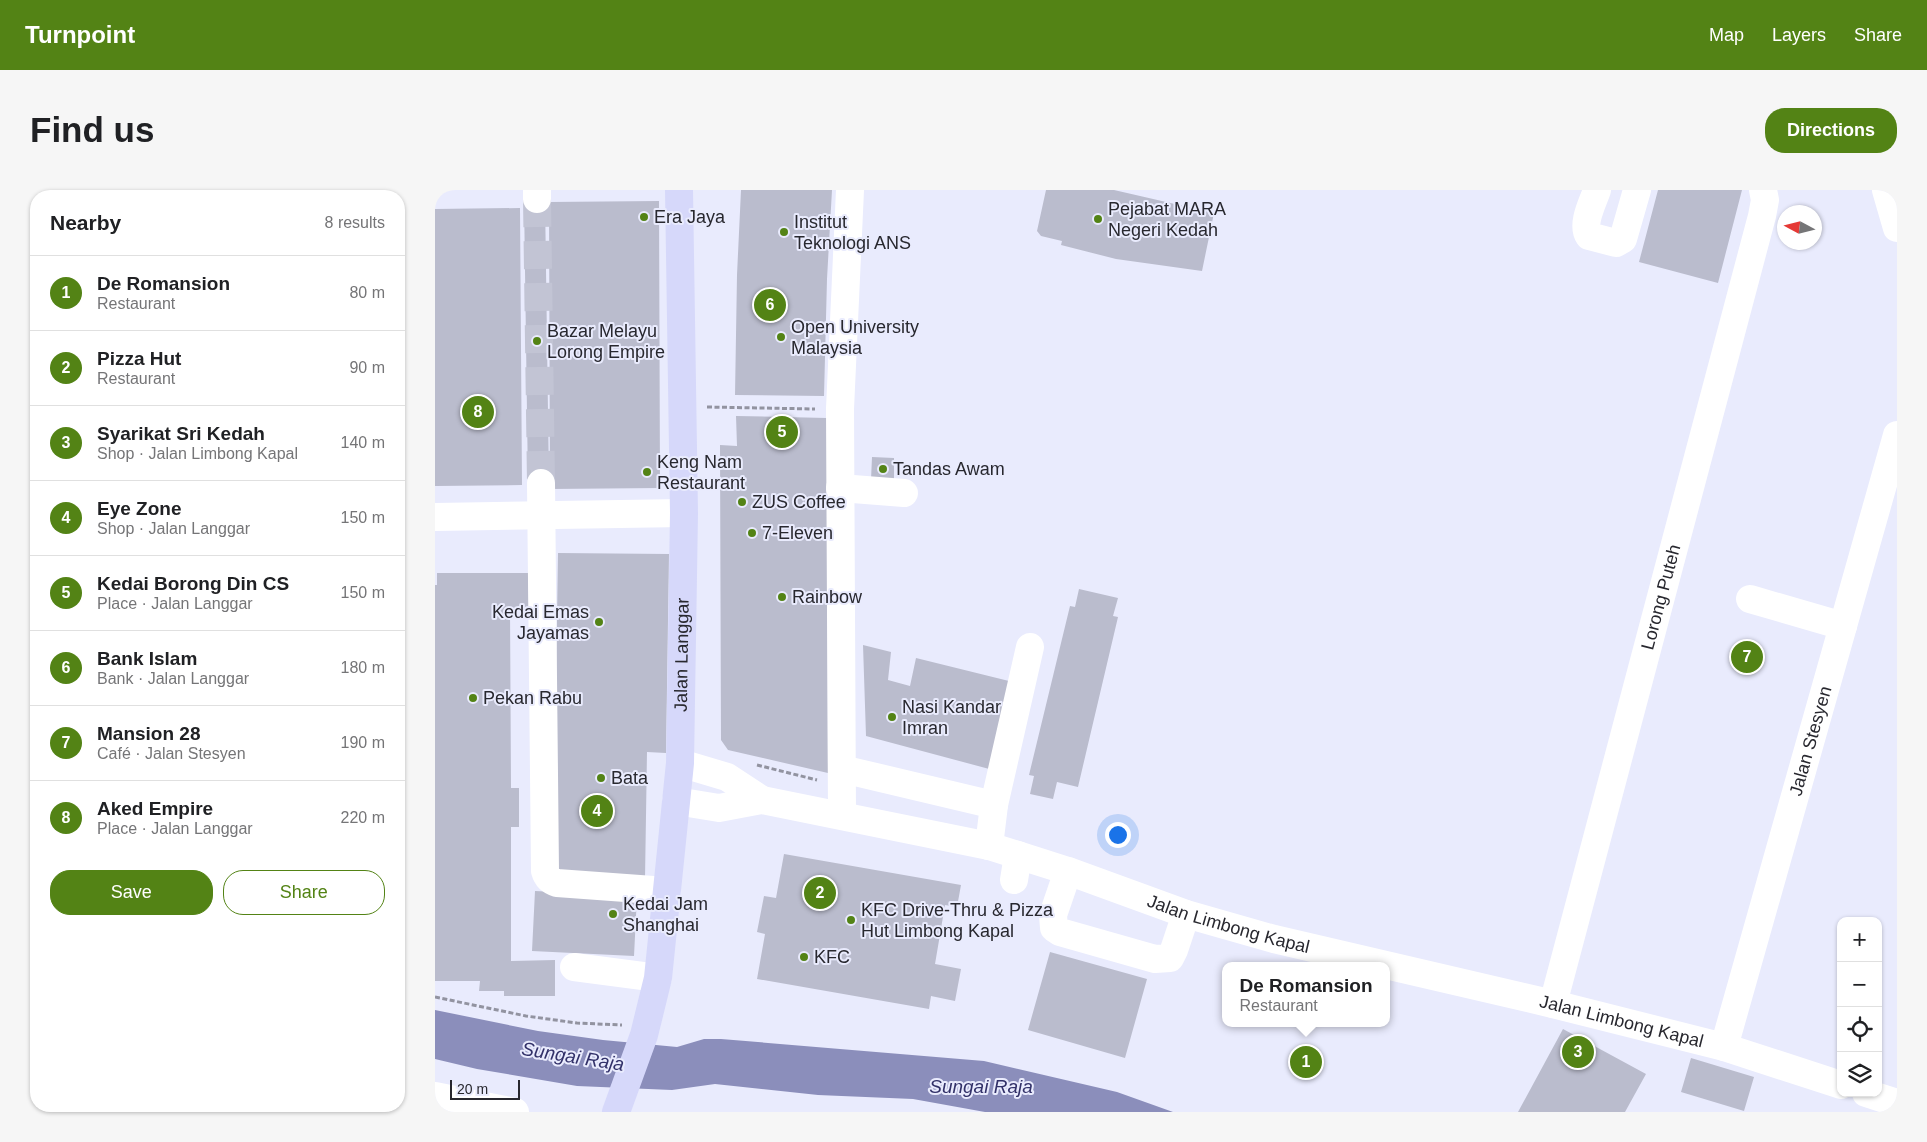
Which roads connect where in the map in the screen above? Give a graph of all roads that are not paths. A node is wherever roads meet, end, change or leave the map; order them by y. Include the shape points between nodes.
1 (657, 190) edge
2 (679, 190) edge
3 (850, 190) edge
4 (1597, 190) edge
5 (1637, 190) edge
6 (1763, 190) edge
7 (1886, 190) edge
8 (1897, 228) edge
9 (681, 231) junction
10 (1897, 435) edge
11 (541, 484) tunnel mouth
12 (840, 488) junction
13 (904, 493) dead end
14 (684, 512) junction
15 (541, 515) junction
16 (435, 517) edge
17 (1750, 599) dead end
18 (1843, 626) junction
19 (1030, 647) dead end
20 (680, 763) junction
21 (842, 778) junction
22 (762, 800) junction
23 (676, 801) junction
24 (994, 805) junction
25 (842, 815) junction
26 (989, 846) junction
27 (1068, 871) junction
28 (667, 891) junction
29 (1186, 914) junction
30 (1373, 962) edge
31 (1390, 966) edge
32 (574, 967) dead end
33 (658, 978) junction
34 (1553, 1004) junction
35 (1724, 1047) junction
36 (1837, 1084) edge
37 (435, 1096) edge
38 (1878, 1097) edge
39 (1897, 1103) edge
40 (620, 1104) edge
41 (510, 1112) edge

1 - 9 main road via 675,215
2 - 9 main road, Jalan Langgar
3 - 12 street via 840,409
4 - 5 street via 1586,224 1587,233 1615,243 1623,239
6 - 34 street, Lorong Puteh via 1762,216
7 - 8 street
9 - 14 main road, Jalan Langgar
10 - 18 street, Jalan Stesyen
11 - 15 street
12 - 13 street
12 - 21 street
14 - 15 street
14 - 20 main road, Jalan Langgar
15 - 16 street
15 - 28 street via 545,871 551,881 557,883
17 - 18 street
18 - 35 street, Jalan Stesyen
19 - 24 street
20 - 22 street, Jalan Limbong Kapal via 727,777
20 - 23 main road, Jalan Langgar
21 - 24 street
21 - 25 street
22 - 23 street, Jalan Limbong Kapal via 719,808
22 - 25 street, Jalan Limbong Kapal
23 - 28 main road, Jalan Langgar
24 - 26 street
25 - 26 street, Jalan Limbong Kapal
26 - 27 street, Jalan Limbong Kapal via 1016,867
27 - 29 street, Jalan Limbong Kapal
27 - 29 street via 1053,915 1054,928 1060,932 1155,959 1170,958
28 - 33 main road, Jalan Langgar
29 - 30 street, Jalan Limbong Kapal
31 - 34 street, Jalan Limbong Kapal
32 - 33 street
33 - 40 main road, Jalan Langgar via 645,1030
34 - 35 street, Jalan Limbong Kapal
35 - 36 street, Jalan Limbong Kapal
37 - 41 street
38 - 39 street

